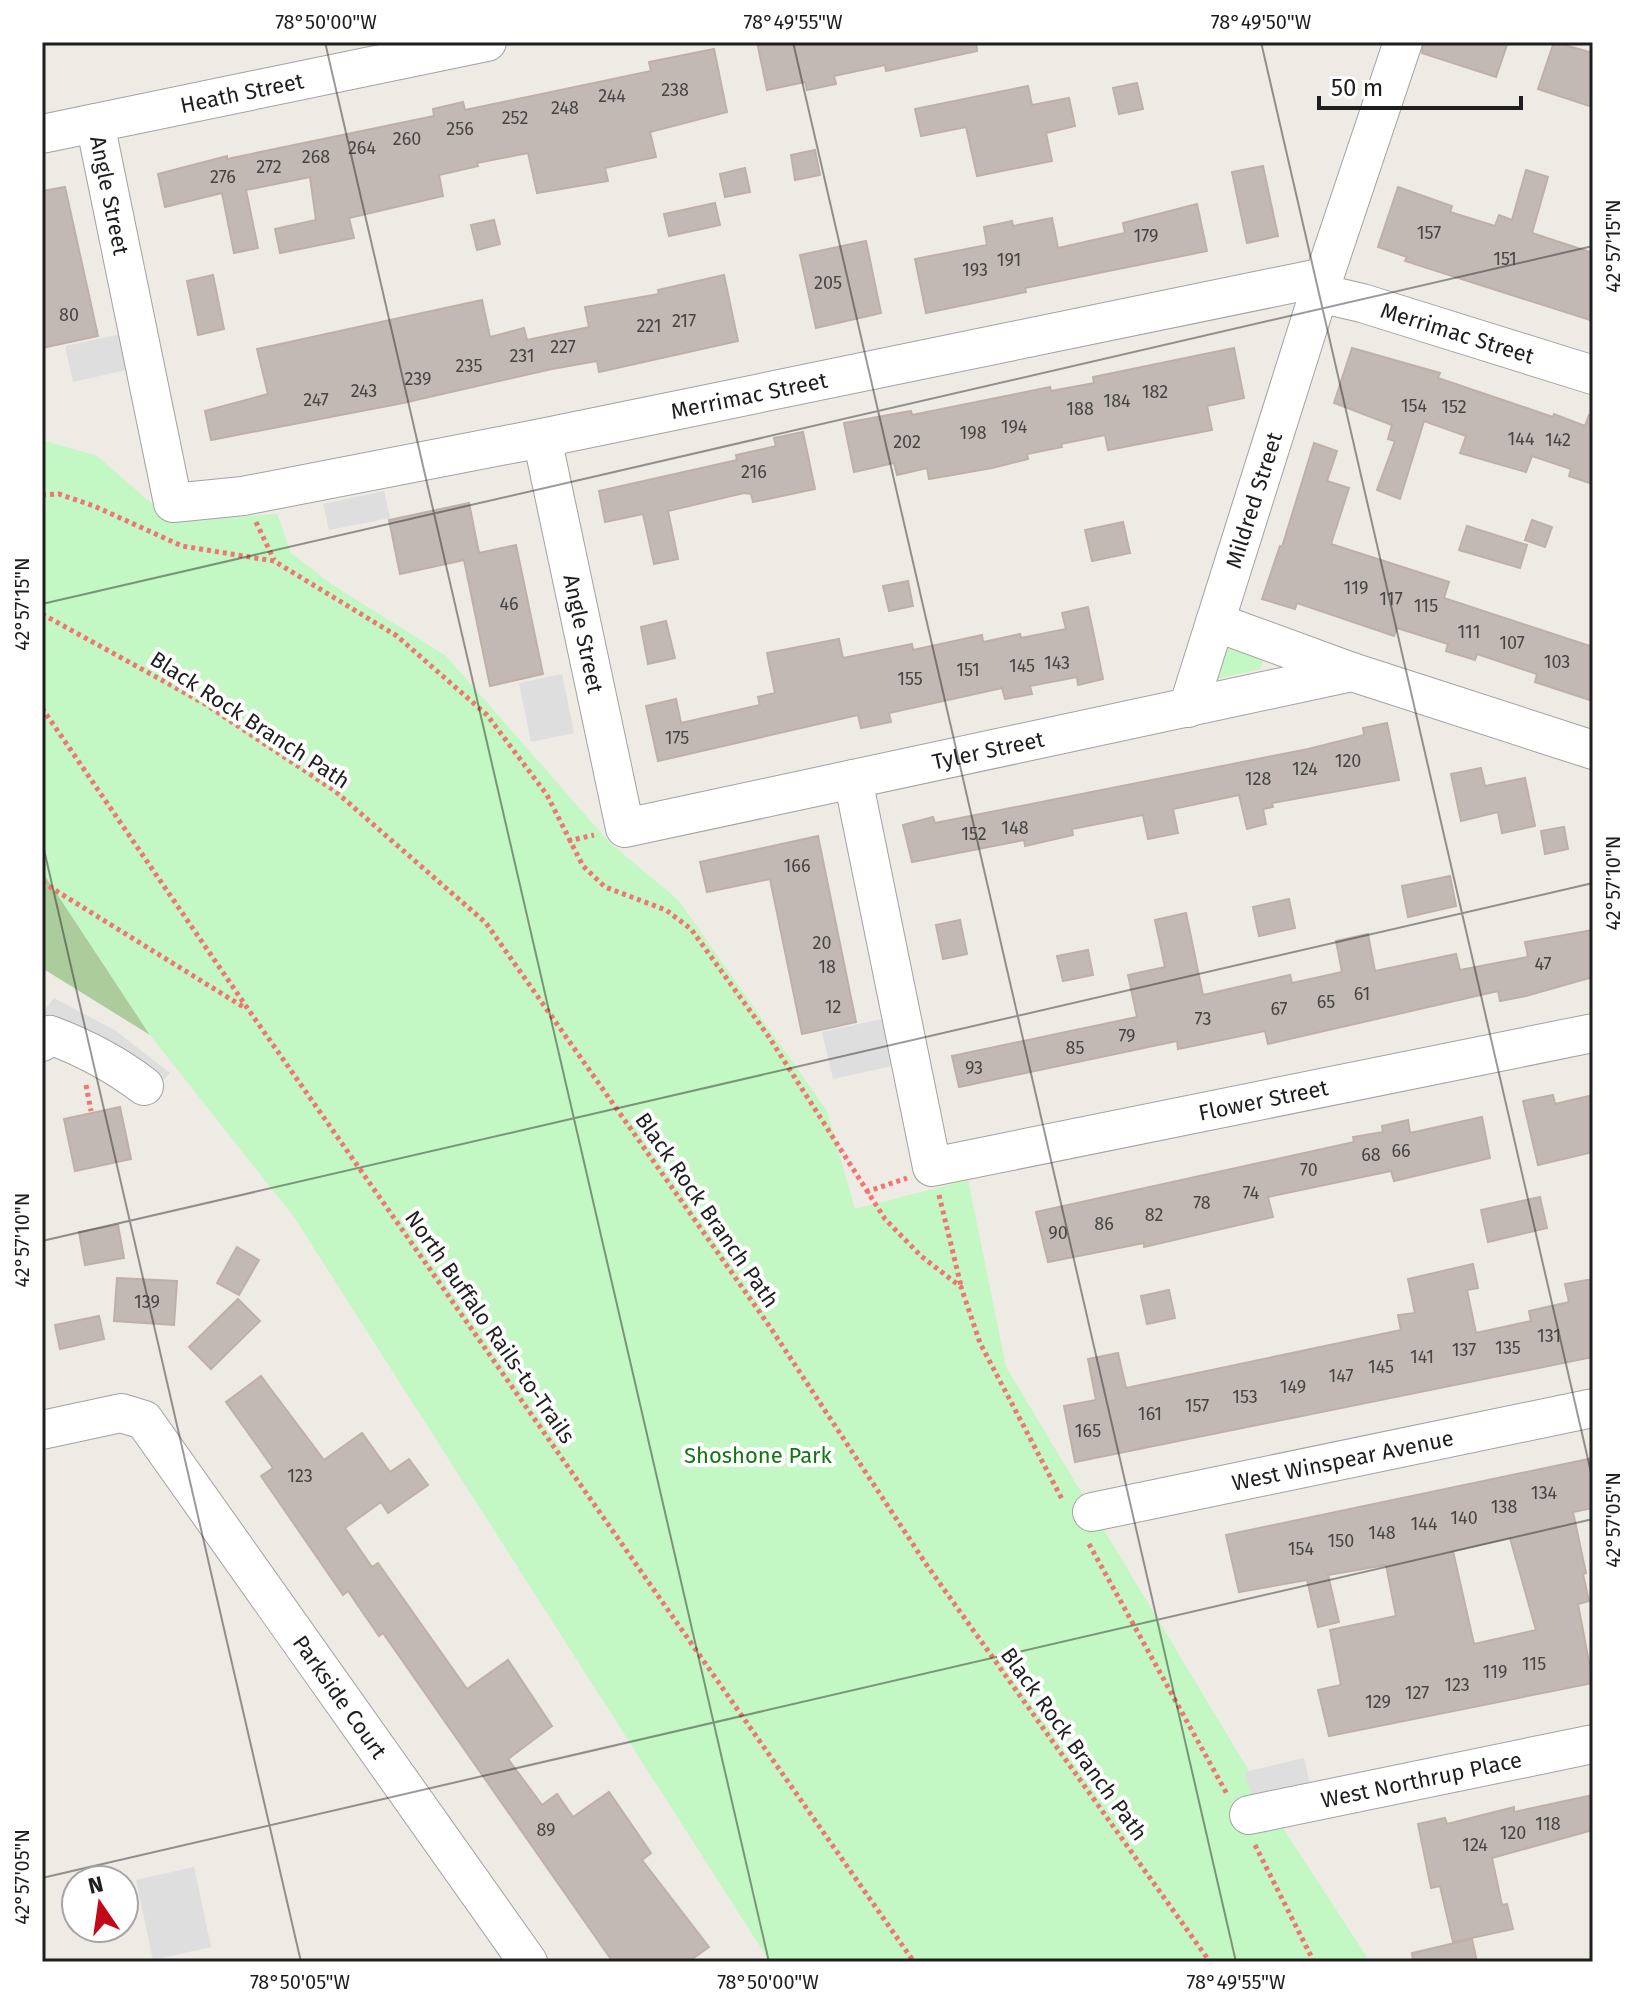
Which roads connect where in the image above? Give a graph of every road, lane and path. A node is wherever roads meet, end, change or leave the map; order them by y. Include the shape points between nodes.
1 (487, 42) edge
2 (1403, 42) edge
3 (95, 123) junction
4 (42, 134) edge
5 (1322, 285) junction
6 (1593, 375) edge
7 (542, 438) junction
8 (42, 495) edge
9 (173, 503) joint
10 (251, 513) dead end
11 (274, 561) junction
12 (42, 614) edge
13 (1215, 622) junction
14 (1352, 672) junction
15 (42, 708) edge
16 (1188, 708) junction
17 (1593, 750) edge
18 (853, 779) junction
19 (612, 831) junction
20 (568, 841) junction
21 (42, 882) edge
22 (248, 1009) junction
23 (1593, 1033) edge
24 (42, 1042) edge
25 (144, 1086) dead end
26 (927, 1170) junction
27 (866, 1192) junction
28 (961, 1287) junction
29 (1593, 1408) edge
30 (42, 1430) edge
31 (1082, 1520) junction
32 (1593, 1744) edge
33 (1245, 1820) junction
34 (528, 1962) edge
35 (914, 1962) edge
36 (1210, 1962) edge
37 (1314, 1962) edge

1 - 3 street, Heath Street
2 - 5 street, Mildred Street
3 - 4 street, Heath Street
3 - 9 street, Angle Street
5 - 6 street, Merrimac Street via 1362,303
5 - 7 street, Merrimac Street
5 - 13 street, Mildred Street
7 - 9 street, Merrimac Street via 243,496
7 - 19 street, Angle Street
8 - 11 path via 59,494 94,506 182,546
10 - 11 path
11 - 20 path via 397,636 487,715 547,795
12 - 36 path, Black Rock Branch Path via 205,704 335,791 486,923 770,1327 926,1564
13 - 14 street
13 - 16 street, Mildred Street
14 - 16 street, Tyler Street
14 - 17 street
15 - 22 path, North Buffalo Rails-to-Trails
16 - 18 street, Tyler Street
18 - 19 street, Tyler Street
18 - 26 street
19 - 20 path
20 - 27 path via 605,887 666,910 691,929 769,1037
21 - 22 path
22 - 35 path, North Buffalo Rails-to-Trails
23 - 26 street, Flower Street
24 - 25 street via 50,1035 77,1045 111,1061
26 - 27 path
26 - 28 path
27 - 28 path via 921,1256
28 - 31 path via 986,1356
29 - 31 street, West Winspear Avenue
30 - 34 street, Parkside Court via 127,1413 144,1420
31 - 33 path
32 - 33 street, West Northrup Place
33 - 37 path

